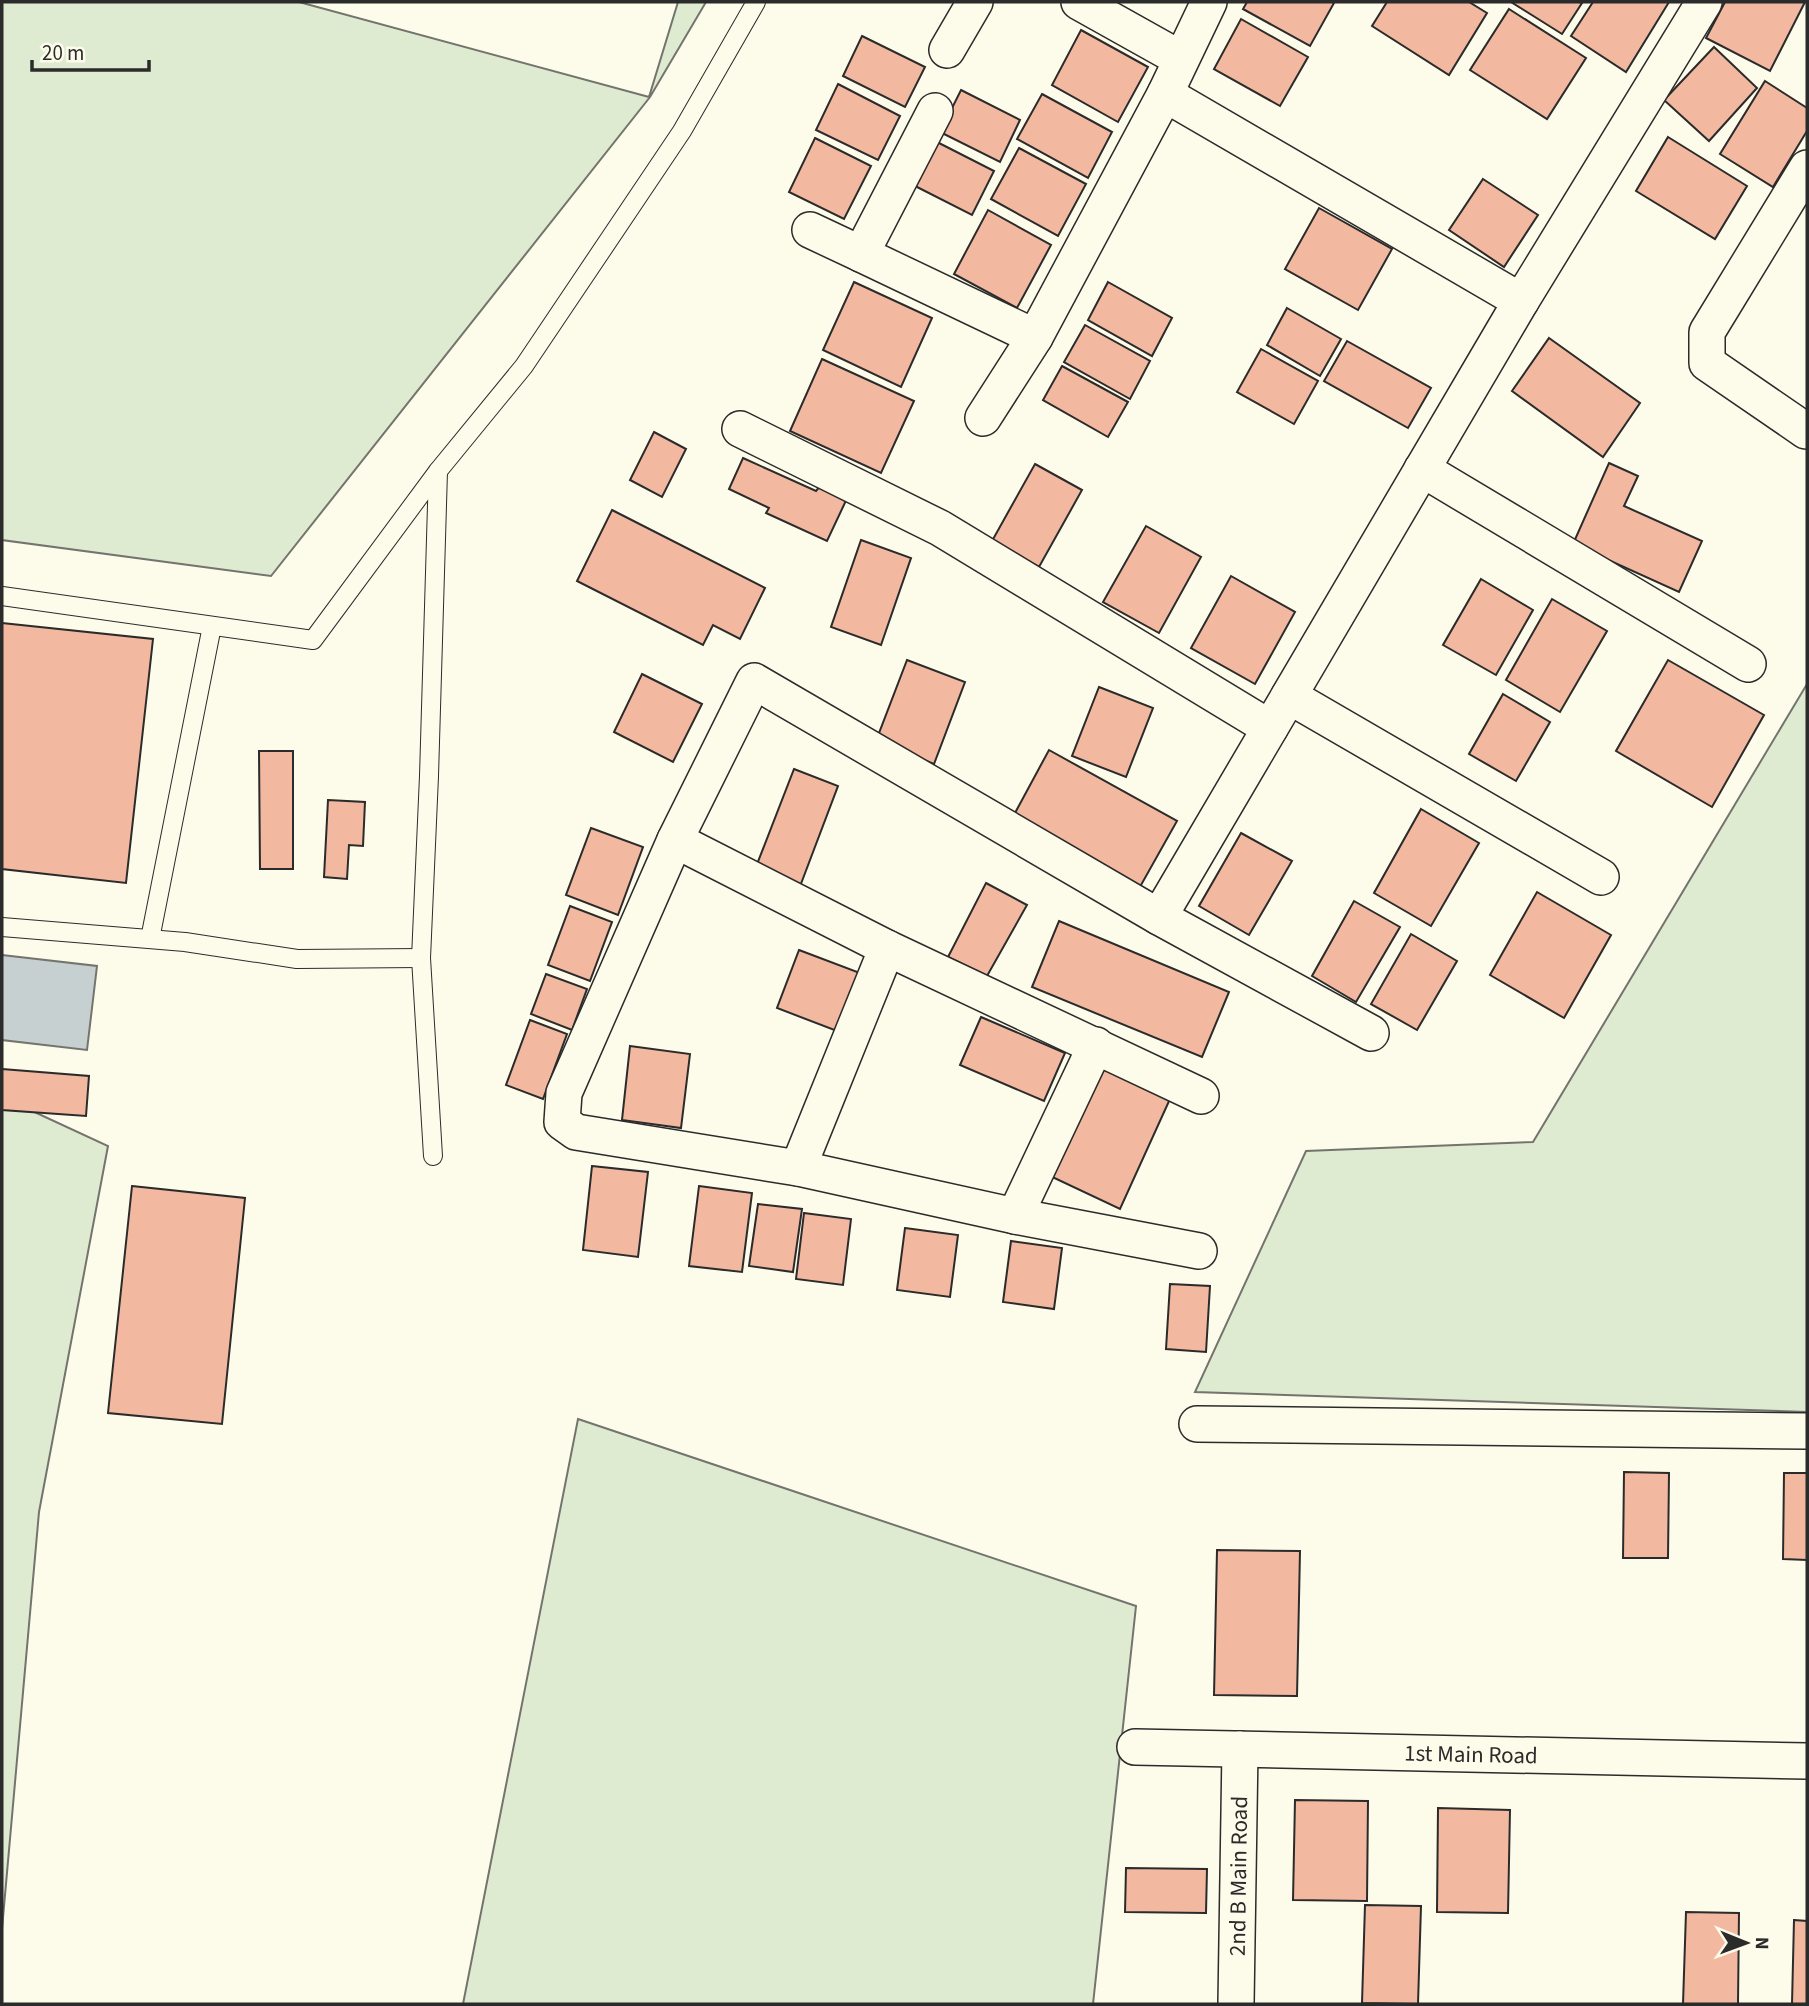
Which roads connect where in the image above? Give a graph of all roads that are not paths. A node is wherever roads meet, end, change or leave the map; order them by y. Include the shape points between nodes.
1 (756, 2) edge
2 (975, 2) edge
3 (1079, 2) edge
4 (1209, 2) edge
5 (1704, 2) edge
6 (947, 50) dead end
7 (1181, 59) junction
8 (1165, 94) junction
9 (935, 111) dead end
10 (1807, 168) edge
11 (810, 230) dead end
12 (860, 254) junction
13 (1521, 301) junction
14 (1035, 337) junction
15 (984, 418) dead end
16 (740, 429) dead end
17 (1806, 431) edge
18 (1422, 469) junction
19 (438, 471) junction
20 (2, 596) edge
21 (212, 626) junction
22 (1748, 664) dead end
23 (1289, 696) junction
24 (1270, 727) junction
25 (675, 840) junction
26 (1601, 877) dead end
27 (1159, 917) junction
28 (2, 928) edge
29 (150, 939) junction
30 (887, 948) junction
31 (421, 958) junction
32 (1371, 1033) dead end
33 (1096, 1045) junction
34 (1201, 1096) dead end
35 (433, 1156) dead end
36 (798, 1168) junction
37 (1015, 1216) junction
38 (1199, 1251) dead end
39 (1198, 1424) dead end
40 (1807, 1432) edge
41 (1135, 1747) dead end
42 (1240, 1749) junction
43 (1807, 1761) edge
44 (1236, 2004) edge

1 - 19 lane via 682,131 524,366
2 - 6 street
3 - 7 street
4 - 7 street
5 - 13 street
7 - 8 street
8 - 13 street
8 - 14 street
9 - 12 street
10 - 17 street via 1707,332 1707,363
11 - 12 street
12 - 14 street
13 - 18 street
14 - 15 street
16 - 24 street via 940,528
18 - 22 street
18 - 23 street
19 - 21 lane via 313,640
19 - 31 lane
20 - 21 lane
21 - 29 lane
23 - 24 street
23 - 26 street
24 - 27 street
25 - 27 street via 754,681
25 - 30 street
25 - 36 street via 564,1093 562,1122 576,1132
27 - 32 street
28 - 29 lane
29 - 31 lane via 297,959
30 - 33 street
30 - 36 street
31 - 35 lane
33 - 34 street
33 - 37 street
36 - 37 street
37 - 38 street
39 - 40 street
41 - 42 street, 1st Main Road
42 - 43 street, 1st Main Road
42 - 44 street, 2nd B Main Road

